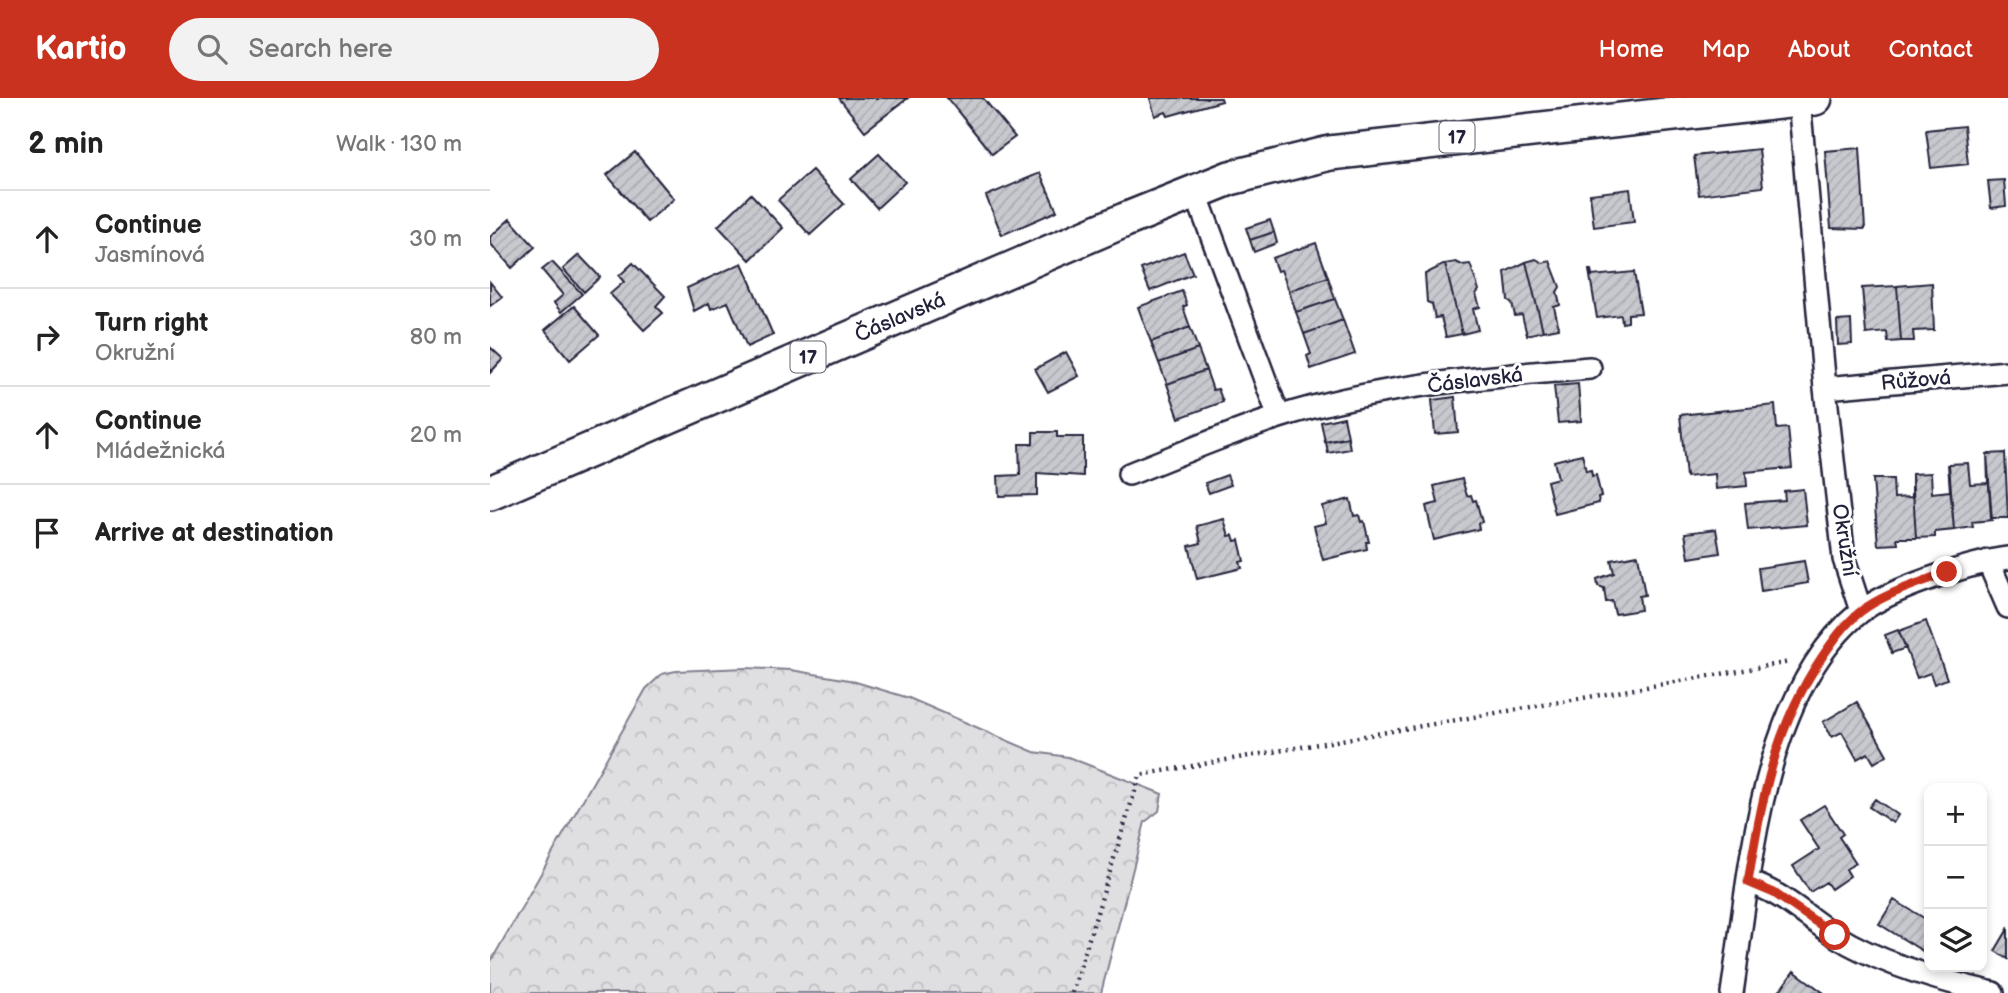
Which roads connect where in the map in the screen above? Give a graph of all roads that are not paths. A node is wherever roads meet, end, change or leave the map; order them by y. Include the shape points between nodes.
1 (1807, 99) edge
2 (1195, 191) junction
3 (1590, 368) dead end
4 (2008, 372) edge
5 (1825, 388) junction
6 (1279, 417) junction
7 (1129, 474) dead end
8 (490, 493) edge
9 (1998, 559) edge
10 (2008, 607) edge
11 (1861, 611) junction
12 (1748, 882) junction
13 (1732, 993) edge
14 (1993, 993) edge

1 - 2 main road, Čáslavská / 17 via 1378,146 1282,163
1 - 5 street, Okružní
2 - 6 street
2 - 8 main road, Čáslavská / 17
3 - 6 street, Čáslavská via 1418,387
4 - 5 street, Růžová
5 - 11 street, Okružní via 1844,559
6 - 7 street, Čáslavská
9 - 10 street
9 - 11 street via 1947,572
11 - 12 street via 1823,656 1785,722 1761,807
12 - 13 street
12 - 14 street via 1774,893 1851,944 1924,973

